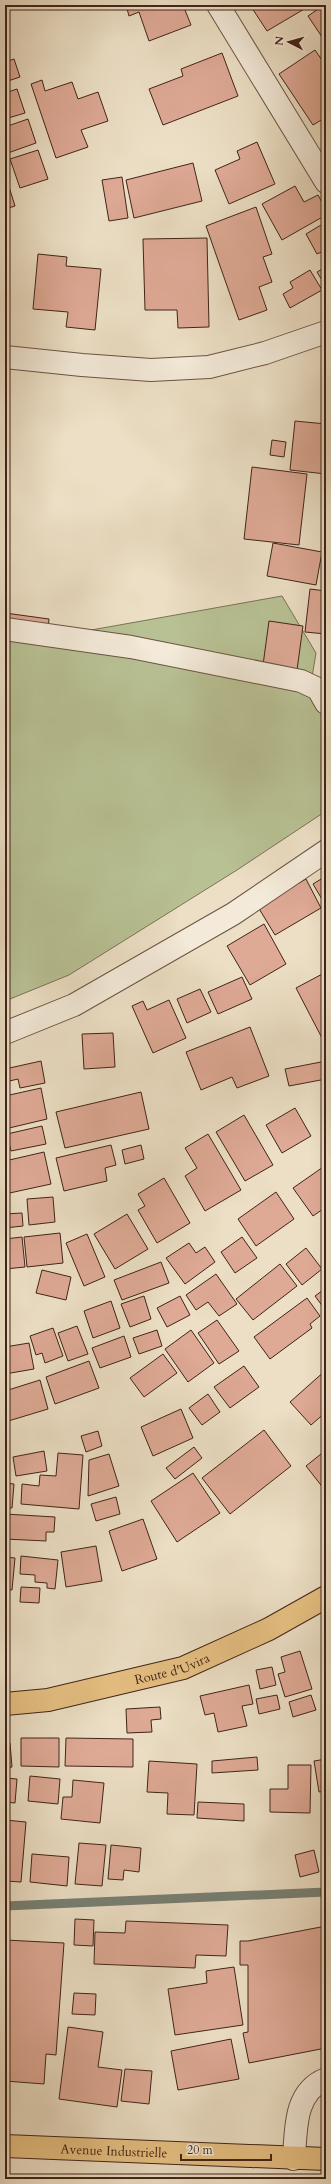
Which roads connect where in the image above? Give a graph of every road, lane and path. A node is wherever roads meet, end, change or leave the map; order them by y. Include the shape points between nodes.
1 (218, 5) edge
2 (326, 182) edge
3 (326, 332) edge
4 (5, 357) edge
5 (5, 629) edge
6 (326, 704) edge
7 (326, 851) edge
8 (5, 1033) edge
9 (326, 1598) edge
10 (5, 1704) edge
11 (326, 2079) edge
12 (5, 2146) edge
13 (326, 2158) edge
14 (294, 2159) junction

1 - 2 street
3 - 4 street via 266,353 209,367 151,370
5 - 6 street via 131,647 301,681 318,689
7 - 8 street via 233,914 81,1001
9 - 10 main road, Route d'Uvira via 269,1629 183,1668 48,1700
11 - 14 street via 315,2084 302,2099
12 - 14 main road, Avenue Industrielle
13 - 14 main road, Avenue Industrielle

